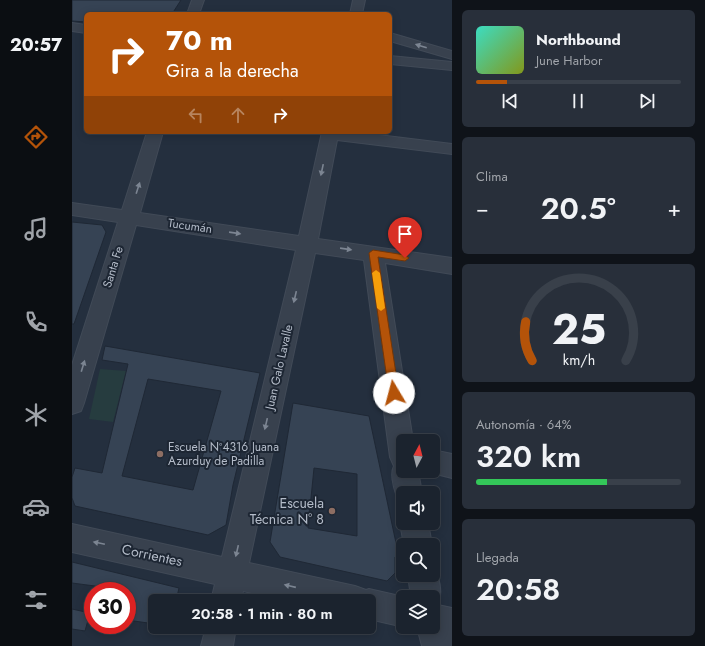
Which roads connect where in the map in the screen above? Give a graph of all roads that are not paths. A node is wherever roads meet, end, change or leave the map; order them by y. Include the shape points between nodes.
1 (198, 0) edge
2 (359, 0) edge
3 (194, 12) edge
4 (356, 12) edge
5 (72, 28) edge
6 (84, 29) edge
7 (392, 38) edge
8 (452, 56) edge
9 (392, 60) edge
10 (452, 66) edge
11 (154, 134) edge
12 (330, 134) edge
13 (338, 134) edge
14 (452, 149) edge
15 (72, 209) edge
16 (128, 217) junction
17 (307, 243) junction
18 (373, 253) junction
19 (452, 266) edge
20 (72, 403) edge
21 (400, 434) edge
22 (440, 463) edge
23 (452, 466) edge
24 (72, 538) edge
25 (232, 573) junction
26 (228, 594) edge
27 (324, 594) edge
28 (376, 606) edge
29 (396, 610) edge
30 (440, 621) edge
31 (452, 624) edge
32 (220, 634) edge
33 (434, 634) edge
34 (217, 646) edge
35 (438, 646) edge

1 - 3 street
2 - 4 street
5 - 6 street
8 -> 7 street
9 - 10 street
16 -> 11 street, Santa Fe
12 -> 17 street, Juan Galo Lavalle
13 - 14 street
15 - 16 street, Tucumán
16 -> 17 street, Tucumán
20 -> 16 street, Santa Fe
17 -> 18 street, Tucumán
17 -> 25 street, Juan Galo Lavalle
18 - 19 street, Tucumán
18 - 21 street
22 - 23 street
25 -> 24 street, Corrientes
25 - 26 street, Juan Galo Lavalle
27 -> 25 street, Corrientes
28 - 29 street
30 - 31 street
32 - 34 street
33 - 35 street

